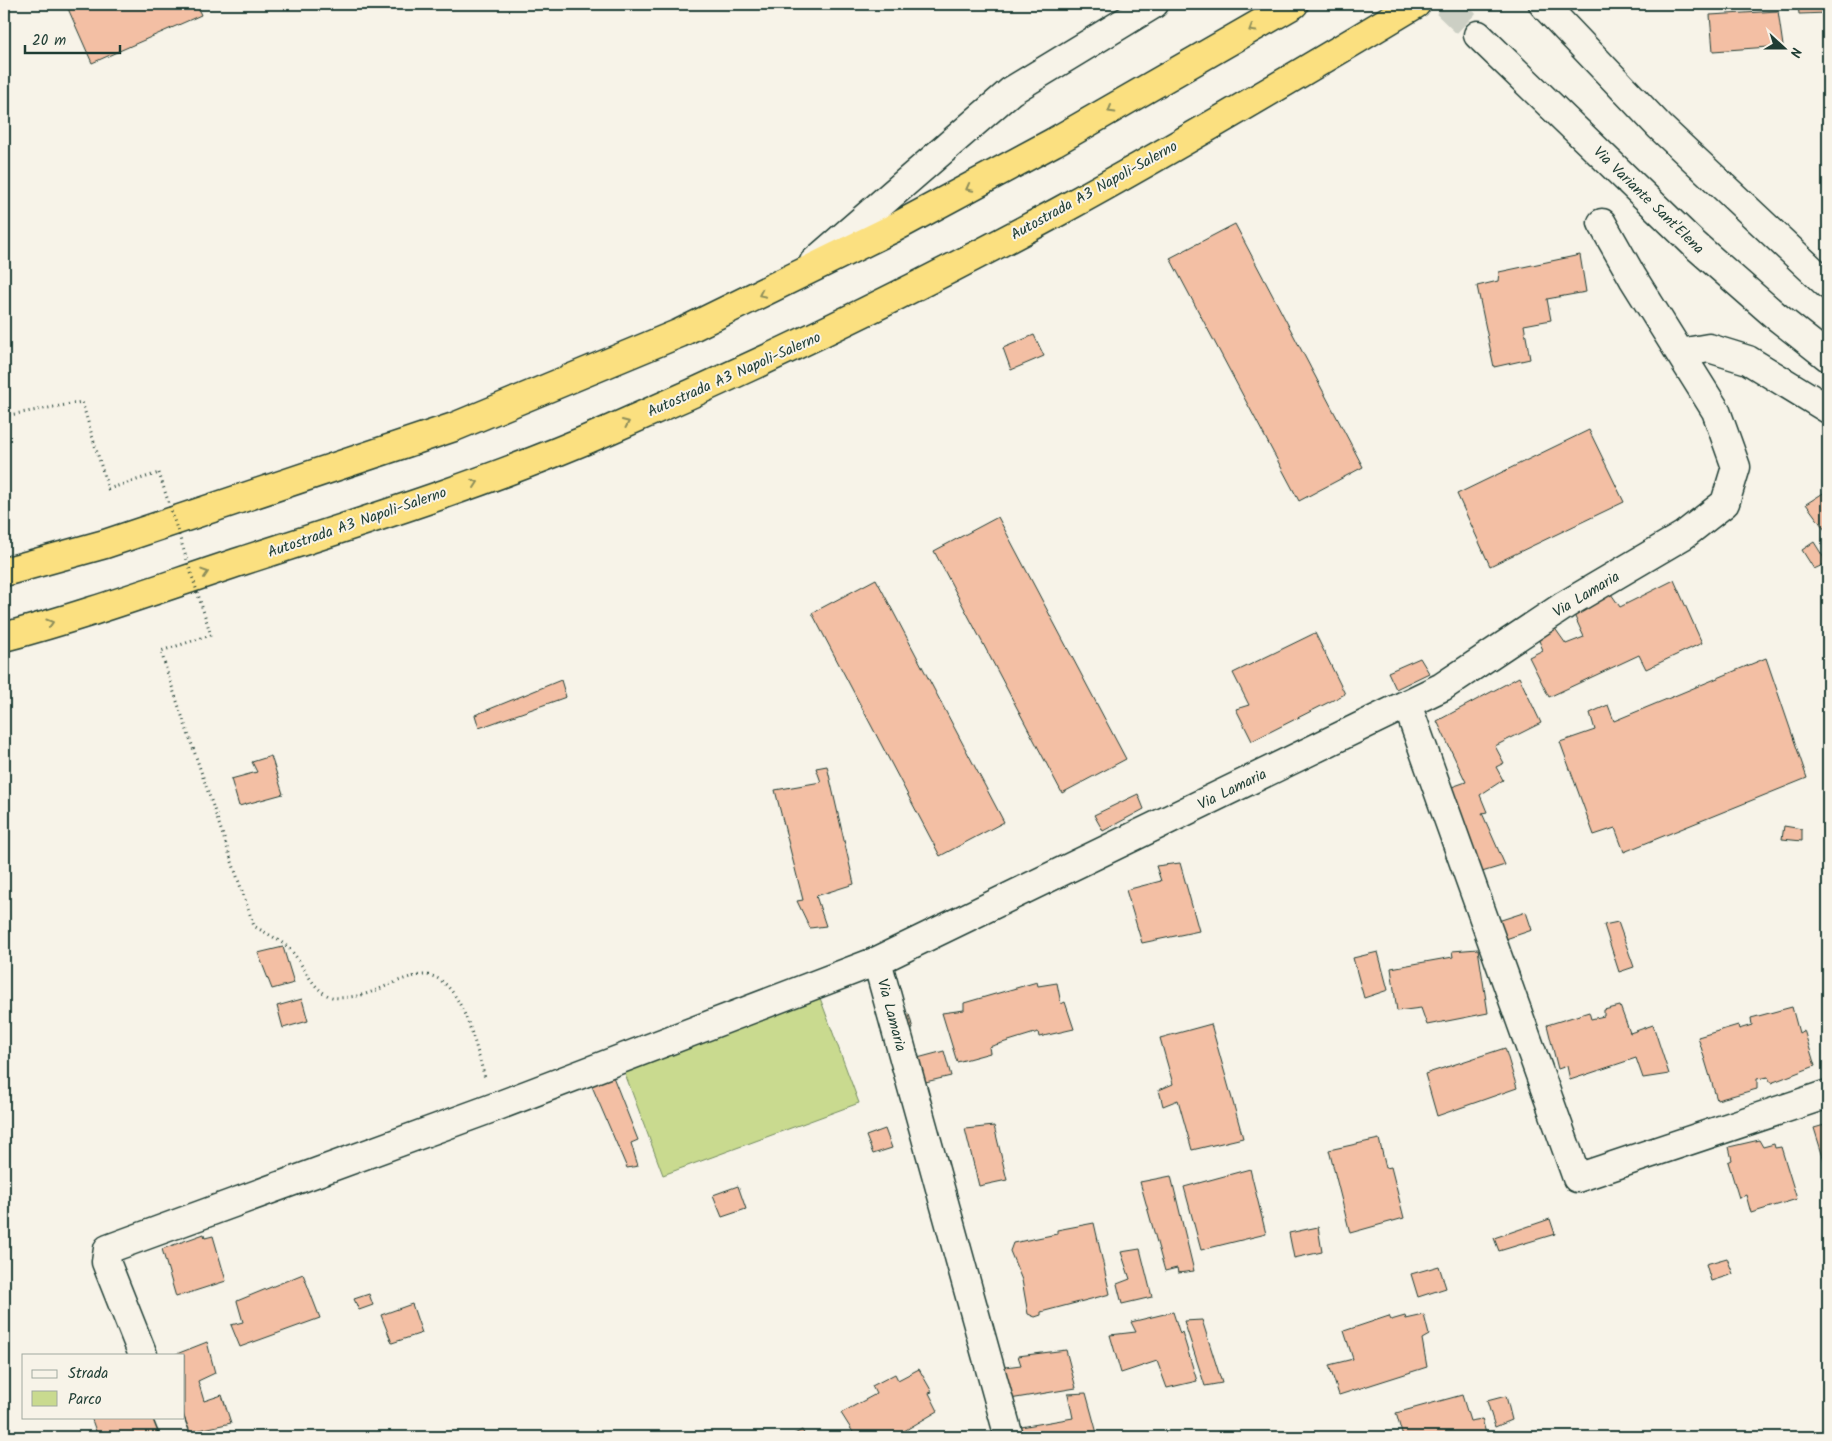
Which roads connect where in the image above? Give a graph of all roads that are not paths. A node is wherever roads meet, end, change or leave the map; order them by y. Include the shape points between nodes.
1 (1154, 4) edge
2 (1294, 4) edge
3 (1416, 4) edge
4 (1543, 4) edge
5 (1478, 35) tunnel mouth
6 (1602, 223) dead end
7 (798, 276) junction
8 (1828, 285) edge
9 (1680, 353) junction
10 (1828, 357) edge
11 (1828, 409) edge
12 (4, 572) edge
13 (4, 637) edge
14 (1407, 704) junction
15 (877, 961) junction
16 (1828, 1094) edge
17 (143, 1354) edge
18 (168, 1418) edge
19 (176, 1437) edge
20 (1009, 1437) edge

1 - 7 street via 1011,91
2 -> 7 highway via 1054,142
13 -> 3 highway, Autostrada A3 Napoli-Salerno via 487,478 606,431 725,378 822,334 1059,211
4 - 8 street via 1660,127
5 - 10 street, Via Variante Sant'Elena via 1695,245
6 - 9 street, Via Lamaria
7 -> 12 highway via 680,333 454,427 105,544
9 - 11 street via 1709,348 1748,360
9 - 14 street, Via Lamaria via 1716,412 1736,467 1725,503 1684,535 1565,605 1442,687
14 - 15 street, Via Lamaria
14 - 16 street via 1577,1178
15 - 17 street via 495,1107 108,1248 106,1262
15 - 20 street, Via Lamaria
18 - 19 street

